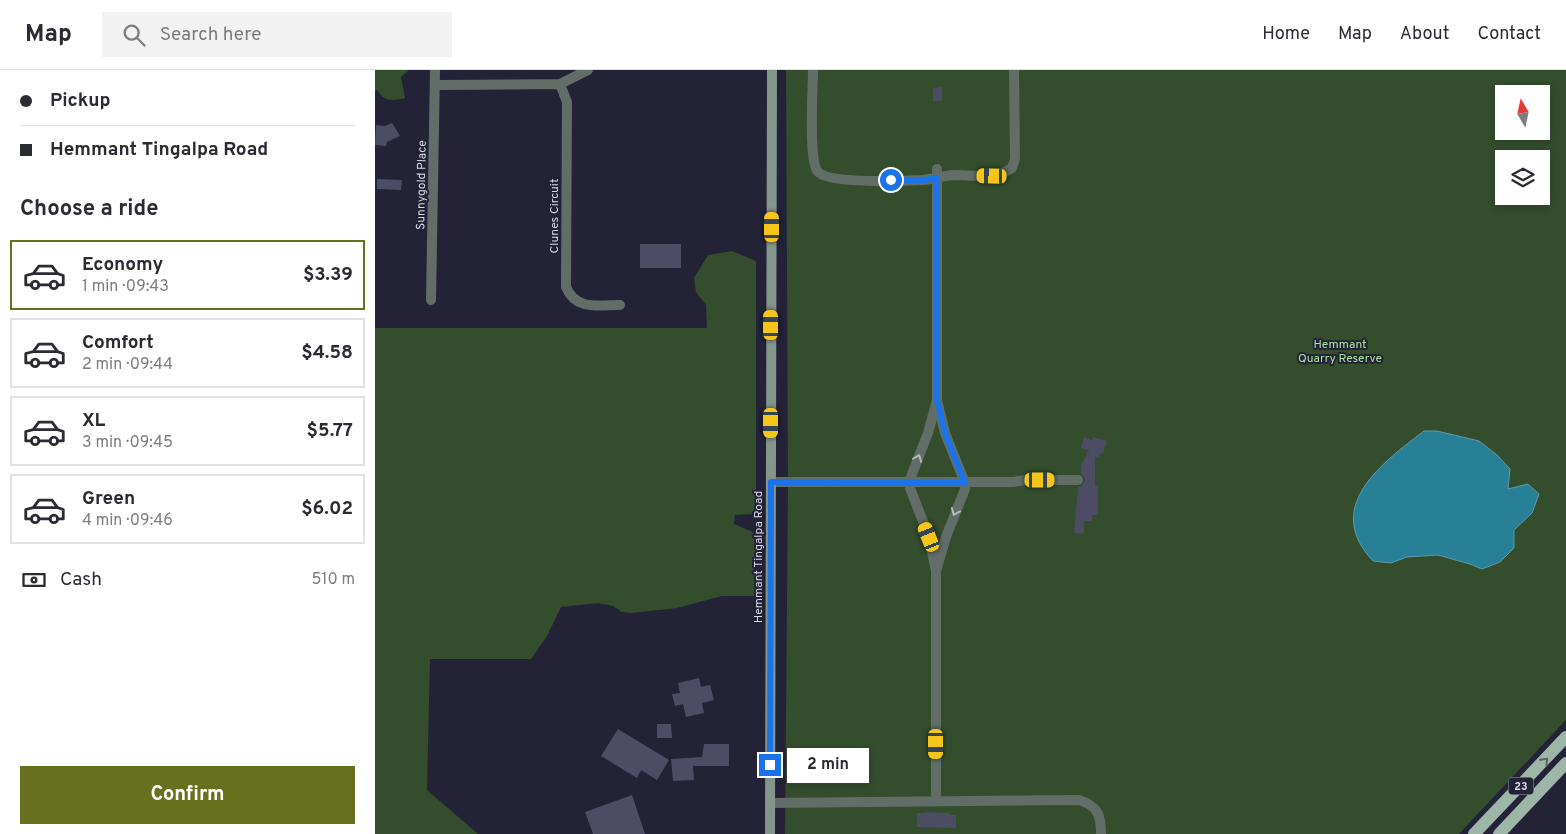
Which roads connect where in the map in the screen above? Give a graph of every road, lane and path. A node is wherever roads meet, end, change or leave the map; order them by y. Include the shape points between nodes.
1 (435, 70) edge
2 (588, 70) edge
3 (772, 70) edge
4 (813, 70) edge
5 (1014, 70) edge
6 (560, 84) junction
7 (436, 85) junction
8 (937, 173) junction
9 (431, 300) dead end
10 (620, 305) dead end
11 (937, 400) junction
12 (928, 433) junction
13 (945, 433) junction
14 (1078, 480) dead end
15 (771, 482) junction
16 (909, 482) junction
17 (965, 483) junction
18 (929, 537) junction
19 (945, 537) junction
20 (936, 570) junction
21 (1566, 737) edge
22 (1566, 763) edge
23 (936, 801) junction
24 (770, 803) junction
25 (770, 834) edge
26 (1101, 834) edge
27 (1474, 834) edge
28 (1499, 834) edge

1 - 7 street, Sunnygold Place
2 - 6 street
3 - 15 street, Hemmant Tingalpa Road
4 - 8 street via 812,147 818,172 826,177 859,181 924,180
5 - 8 street via 1015,159 1012,168 992,176
6 - 7 street
6 - 10 street, Clunes Circuit via 567,102 566,287 570,296 579,303
7 - 9 street, Sunnygold Place
8 - 11 street
11 - 12 street
11 - 13 street
12 - 13 street
16 -> 12 street
13 - 17 street
14 - 17 street
15 - 16 street
15 - 24 street, Hemmant Tingalpa Road
16 - 17 street
16 - 18 street
17 -> 19 street
18 - 19 street
18 - 20 street
19 - 20 street
20 - 23 street
27 -> 21 main road, 23
22 - 28 main road, 23
23 - 24 street
23 - 26 street via 1079,800 1097,810
24 - 25 street, Hemmant Tingalpa Road

